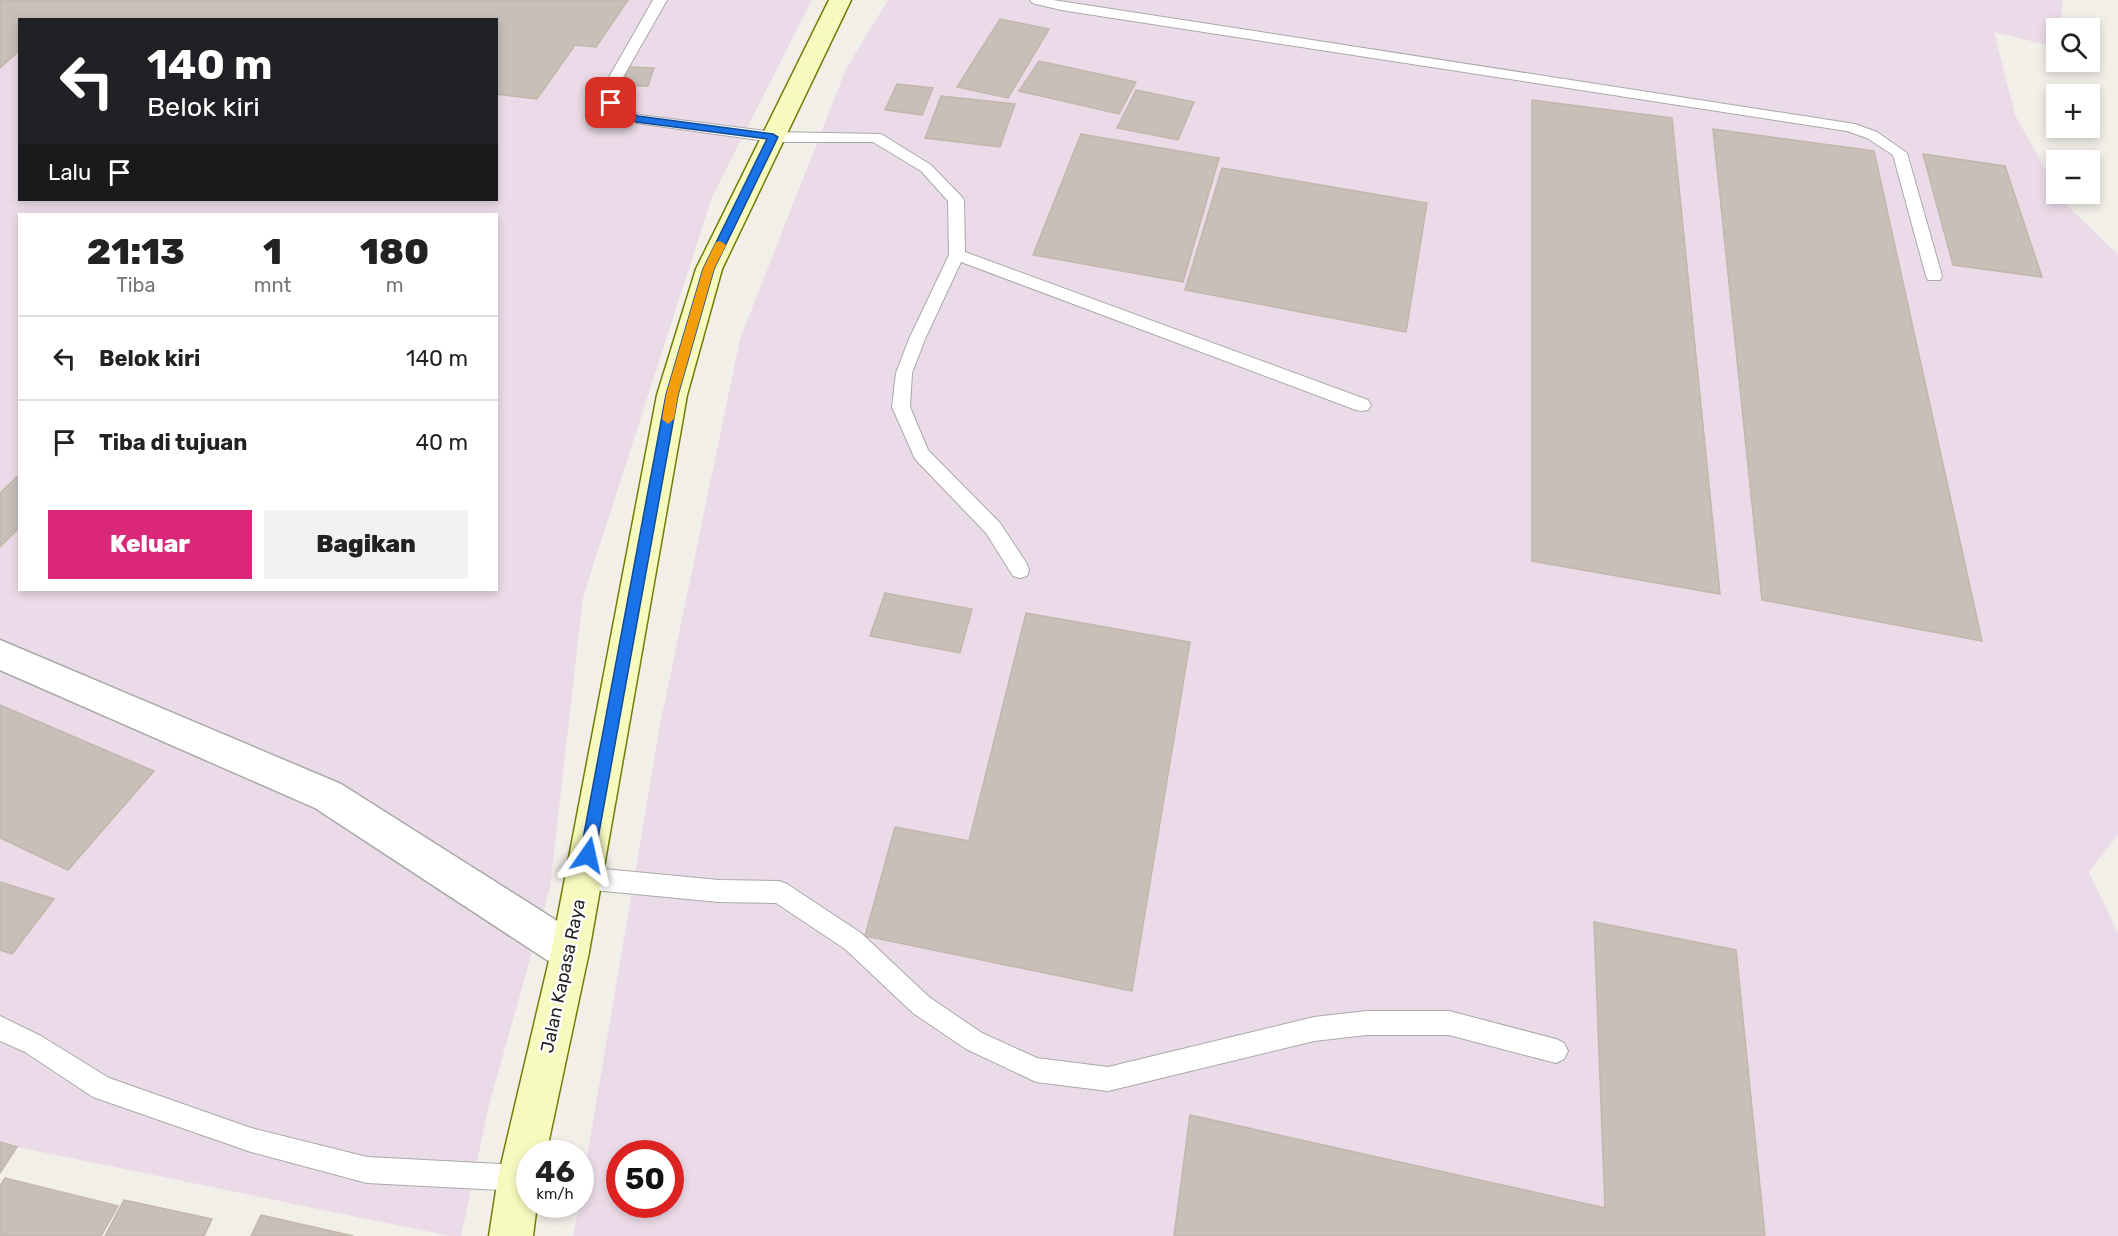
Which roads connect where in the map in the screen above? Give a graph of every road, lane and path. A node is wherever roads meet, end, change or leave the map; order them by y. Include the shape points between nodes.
1 (660, 0) edge
2 (840, 0) edge
3 (1037, 0) edge
4 (773, 137) junction
5 (957, 255) junction
6 (1934, 276) dead end
7 (1362, 405) dead end
8 (1020, 570) dead end
9 (0, 655) edge
10 (583, 878) junction
11 (570, 952) junction
12 (0, 1028) edge
13 (1556, 1051) dead end
14 (528, 1140) edge
15 (516, 1178) edge
16 (516, 1200) edge
17 (511, 1236) edge

1 - 4 lane via 615,79 611,103 636,119
2 - 4 main road, Jalan Kapasa Raya
3 - 6 lane via 1850,126 1900,153
4 - 5 lane via 876,137 926,168 956,200
4 - 10 main road, Jalan Kapasa Raya via 709,269 672,395
5 - 7 lane
5 - 8 lane via 910,356 901,407 921,454 993,528
9 - 11 street via 328,796
10 - 11 main road, Jalan Kapasa Raya
10 - 13 lane via 719,891 779,892 853,941 921,1005 974,1041 1036,1070 1108,1078 1314,1029 1367,1023 1449,1023
11 - 14 main road, Jalan Kapasa Raya
12 - 15 lane via 102,1088 251,1140 367,1170
16 - 17 main road, Jalan Kapasa Raya

